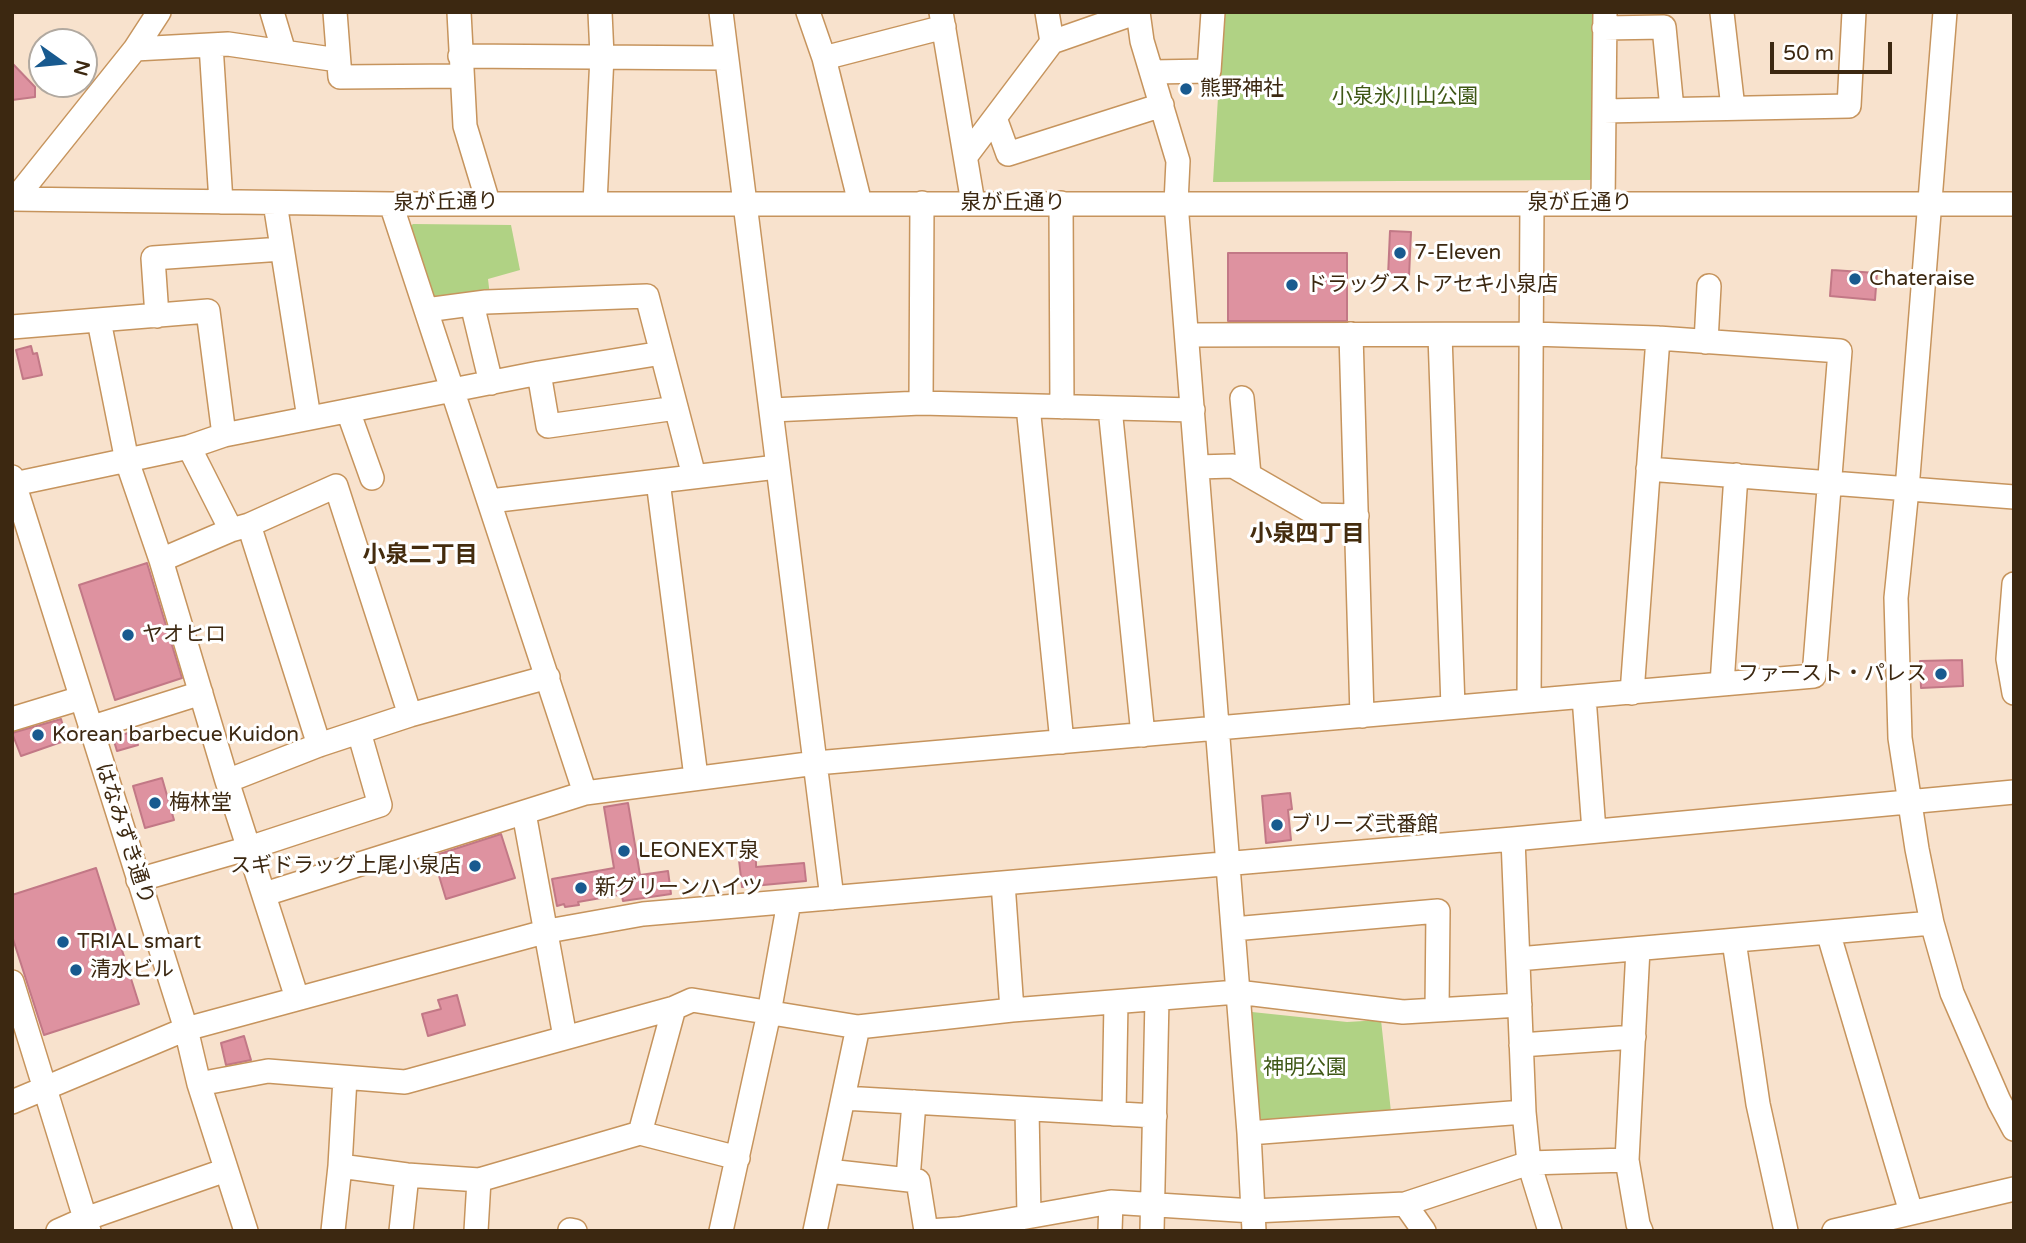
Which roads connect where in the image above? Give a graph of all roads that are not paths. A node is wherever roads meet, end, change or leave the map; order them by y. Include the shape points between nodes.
1 (159, 12) edge
2 (272, 12) edge
3 (335, 12) edge
4 (459, 12) edge
5 (600, 12) edge
6 (721, 12) edge
7 (808, 12) edge
8 (1047, 12) edge
9 (1138, 12) edge
10 (1213, 12) edge
11 (1854, 12) edge
12 (1945, 12) edge
13 (1722, 13) edge
14 (943, 20) edge
15 (1604, 20) edge
16 (1052, 42) junction
17 (211, 45) junction
18 (135, 49) junction
19 (285, 52) junction
20 (602, 56) junction
21 (726, 58) junction
22 (824, 58) junction
23 (338, 60) junction
24 (460, 66) junction
25 (1152, 72) junction
26 (1162, 105) junction
27 (1733, 108) junction
28 (1672, 109) junction
29 (1604, 111) junction
30 (995, 118) junction
31 (966, 156) junction
32 (14, 199) edge
33 (221, 202) junction
34 (488, 202) junction
35 (275, 203) junction
36 (595, 203) junction
37 (860, 203) junction
38 (922, 203) junction
39 (973, 203) junction
40 (1061, 203) junction
41 (1176, 203) junction
42 (1532, 203) junction
43 (391, 204) junction
44 (744, 204) junction
45 (1603, 204) junction
46 (1929, 204) junction
47 (2014, 204) edge
48 (282, 248) junction
49 (1709, 286) dead end
50 (472, 304) junction
51 (426, 310) junction
52 (157, 316) junction
53 (99, 321) junction
54 (12, 327) edge
55 (1351, 334) junction
56 (1532, 334) junction
57 (1187, 335) junction
58 (1440, 335) junction
59 (1658, 338) junction
60 (1706, 342) junction
61 (662, 353) junction
62 (539, 373) junction
63 (491, 383) junction
64 (454, 391) junction
65 (1242, 398) dead end
66 (921, 403) junction
67 (1028, 406) junction
68 (1062, 407) junction
69 (676, 408) junction
70 (1110, 408) junction
71 (772, 410) junction
72 (1193, 410) junction
73 (348, 411) junction
74 (309, 418) junction
75 (223, 435) junction
76 (189, 447) junction
77 (127, 461) junction
78 (777, 467) junction
79 (1197, 467) junction
80 (1648, 469) junction
81 (1249, 475) junction
82 (1736, 475) junction
83 (694, 477) junction
84 (372, 478) dead end
85 (13, 481) edge
86 (658, 481) junction
87 (1831, 482) junction
88 (1907, 489) junction
89 (2014, 497) edge
90 (490, 501) junction
91 (1357, 516) junction
92 (240, 528) junction
93 (161, 560) junction
94 (2013, 592) edge
95 (548, 677) junction
96 (1722, 684) junction
97 (201, 693) junction
98 (1632, 693) junction
99 (2014, 693) edge
100 (1584, 697) junction
101 (81, 698) junction
102 (1529, 700) junction
103 (1453, 707) junction
104 (410, 715) junction
105 (1362, 716) junction
106 (12, 719) edge
107 (90, 728) junction
108 (1218, 728) junction
109 (359, 732) junction
110 (1143, 735) junction
111 (1062, 742) junction
112 (319, 746) junction
113 (816, 763) junction
114 (695, 777) junction
115 (227, 781) junction
116 (2014, 792) edge
117 (585, 793) junction
118 (1909, 801) junction
119 (524, 813) junction
120 (1594, 831) junction
121 (1513, 839) junction
122 (249, 848) junction
123 (1228, 864) junction
124 (138, 880) junction
125 (1003, 883) junction
126 (265, 894) junction
127 (832, 898) junction
128 (789, 902) junction
129 (1932, 923) junction
130 (1233, 929) junction
131 (548, 931) junction
132 (1828, 932) junction
133 (1734, 941) junction
134 (1638, 949) junction
135 (1518, 959) junction
136 (12, 982) edge
137 (1237, 992) junction
138 (297, 998) junction
139 (1157, 999) junction
140 (1116, 1002) junction
141 (1520, 1005) junction
142 (674, 1008) junction
143 (1012, 1010) junction
144 (1437, 1010) junction
145 (769, 1013) junction
146 (858, 1027) junction
147 (186, 1029) junction
148 (565, 1037) junction
149 (1634, 1037) junction
150 (1521, 1045) junction
151 (345, 1078) junction
152 (199, 1084) junction
153 (46, 1088) junction
154 (843, 1098) junction
155 (12, 1101) edge
156 (914, 1102) junction
157 (1027, 1109) junction
158 (1524, 1112) junction
159 (1114, 1114) junction
160 (1154, 1116) junction
161 (2014, 1129) edge
162 (640, 1133) junction
163 (1249, 1133) junction
164 (738, 1158) junction
165 (1627, 1160) junction
166 (1529, 1163) junction
167 (340, 1167) junction
168 (226, 1170) junction
169 (828, 1171) junction
170 (407, 1175) junction
171 (908, 1179) junction
172 (479, 1180) junction
173 (2014, 1189) edge
174 (1111, 1202) junction
175 (1405, 1204) junction
176 (1153, 1205) junction
177 (1911, 1212) junction
178 (1029, 1216) junction
179 (1060, 1221) edge
180 (1253, 1221) edge
181 (87, 1225) edge
182 (1004, 1226) edge
183 (58, 1231) edge
184 (246, 1231) edge
185 (333, 1231) edge
186 (401, 1231) edge
187 (476, 1231) edge
188 (721, 1231) edge
189 (815, 1231) edge
190 (927, 1231) edge
191 (1110, 1231) edge
192 (1152, 1231) edge
193 (1424, 1231) edge
194 (1550, 1231) edge
195 (1641, 1231) edge
196 (1786, 1231) edge
197 (1835, 1231) edge

1 - 18 street
2 - 19 street
3 - 23 street
4 - 24 street
5 - 20 street
6 - 21 street
7 - 22 street
8 - 16 street
9 - 16 street
9 - 25 street
10 - 25 street via 1209,71
11 - 27 street via 1849,106
12 - 46 street
13 - 27 street
14 - 22 street
14 - 31 street
15 - 28 street via 1664,27
15 - 29 street
16 - 30 street
17 - 18 street
17 - 19 street
17 - 33 street
18 - 32 street
19 - 23 street
20 - 21 street
20 - 24 street
20 - 36 street
21 - 44 street
22 - 37 street
23 - 24 street via 340,77
24 - 34 street via 465,126
25 - 26 street
26 - 30 street via 1008,154
26 - 41 street via 1178,161
27 - 28 street
28 - 29 street
29 - 45 street
30 - 31 street
31 - 39 street
32 - 33 street, 泉が丘通り
33 - 35 street, 泉が丘通り
34 - 36 street, 泉が丘通り
34 - 43 street, 泉が丘通り
35 - 43 street, 泉が丘通り
35 - 48 street
36 - 44 street, 泉が丘通り
37 - 38 street, 泉が丘通り
37 - 44 street, 泉が丘通り
38 - 39 street, 泉が丘通り
38 - 66 street
39 - 40 street, 泉が丘通り
40 - 41 street, 泉が丘通り
40 - 68 street
41 - 42 street, 泉が丘通り
41 - 57 street
42 - 45 street, 泉が丘通り
42 - 56 street
43 - 51 street
44 - 71 street
45 - 46 street, 泉が丘通り
46 - 47 street, 泉が丘通り
46 - 88 street
48 - 52 street via 153,258
48 - 74 street
49 - 60 street
50 - 51 street
50 - 61 street via 647,296
50 - 63 street
51 - 64 street
52 - 53 street
52 - 75 street via 208,311
53 - 54 street
53 - 77 street
55 - 57 street
55 - 58 street
55 - 91 street
56 - 58 street
56 - 59 street
56 - 102 street
57 - 72 street
58 - 103 street
59 - 60 street
59 - 80 street
60 - 87 street via 1840,351
61 - 62 street
61 - 69 street
62 - 63 street
62 - 69 street via 548,426
63 - 64 street
64 - 73 street
64 - 90 street
65 - 81 street
66 - 67 street
66 - 71 street
67 - 68 street
67 - 111 street
68 - 70 street
69 - 83 street
70 - 72 street
70 - 110 street
71 - 78 street
72 - 79 street
73 - 74 street
73 - 84 street
74 - 75 street
75 - 76 street
76 - 77 street
76 - 92 street
77 - 85 street
77 - 93 street
78 - 83 street
78 - 113 street
79 - 81 street via 1233,466
79 - 108 street
80 - 82 street
80 - 98 street
81 - 91 street via 1318,515
82 - 87 street
82 - 96 street
83 - 86 street
85 - 101 street, はなみずき通り
86 - 90 street
86 - 114 street
87 - 88 street
87 - 96 street via 1814,676
88 - 89 street
88 - 118 street via 1896,598 1900,738
90 - 95 street
91 - 105 street
92 - 93 street
92 - 104 street via 336,486
92 - 112 street
93 - 97 street
94 - 99 street via 2008,659
95 - 104 street
95 - 117 street
96 - 98 street
97 - 107 street
97 - 115 street
98 - 100 street
100 - 102 street
100 - 120 street
101 - 106 street
101 - 107 street, はなみずき通り
102 - 103 street
103 - 105 street
104 - 109 street
105 - 108 street
107 - 124 street, はなみずき通り
108 - 110 street
108 - 123 street
109 - 112 street
109 - 122 street via 380,805
110 - 111 street
111 - 113 street
112 - 115 street
113 - 114 street
113 - 127 street
114 - 117 street
115 - 122 street
116 - 118 street
117 - 119 street
118 - 120 street
118 - 129 street
119 - 126 street
119 - 131 street
120 - 121 street
121 - 123 street
121 - 135 street
122 - 124 street
122 - 126 street
123 - 125 street
123 - 130 street
124 - 147 street, はなみずき通り
125 - 127 street
125 - 143 street
126 - 138 street
127 - 128 street
128 - 131 street via 643,914
128 - 145 street
129 - 132 street
129 - 161 street via 1952,993
130 - 137 street
130 - 144 street via 1438,911
131 - 138 street
131 - 148 street
132 - 133 street
132 - 177 street
133 - 134 street
133 - 196 street via 1758,1104
134 - 135 street
134 - 149 street
135 - 141 street
136 - 153 street
137 - 139 street
137 - 144 street via 1403,1012
137 - 163 street
138 - 147 street
139 - 140 street
139 - 160 street
140 - 143 street
140 - 159 street
141 - 144 street
141 - 150 street
142 - 145 street via 692,1000
142 - 148 street
142 - 162 street
143 - 146 street
145 - 146 street
145 - 164 street
146 - 154 street
147 - 152 street, はなみずき通り
147 - 153 street
148 - 151 street via 405,1082
149 - 150 street
149 - 165 street
150 - 158 street
151 - 152 street via 268,1071
151 - 167 street
152 - 168 street, はなみずき通り
153 - 155 street
153 - 181 street
154 - 156 street
154 - 169 street
156 - 157 street
156 - 171 street
157 - 159 street
157 - 178 street
158 - 163 street
158 - 166 street
159 - 160 street
160 - 176 street
162 - 164 street
162 - 172 street
163 - 180 street
164 - 188 street
165 - 166 street
165 - 195 street
166 - 175 street
166 - 194 street
167 - 170 street
167 - 185 street
168 - 181 street
168 - 184 street, はなみずき通り
169 - 171 street
169 - 189 street
170 - 172 street
170 - 186 street
171 - 190 street via 918,1181
172 - 187 street
173 - 177 street
174 - 176 street
174 - 179 street
174 - 191 street
175 - 180 street
175 - 193 street
176 - 180 street
176 - 192 street
177 - 197 street
178 - 179 street
178 - 182 street
181 - 183 street
182 - 190 street

